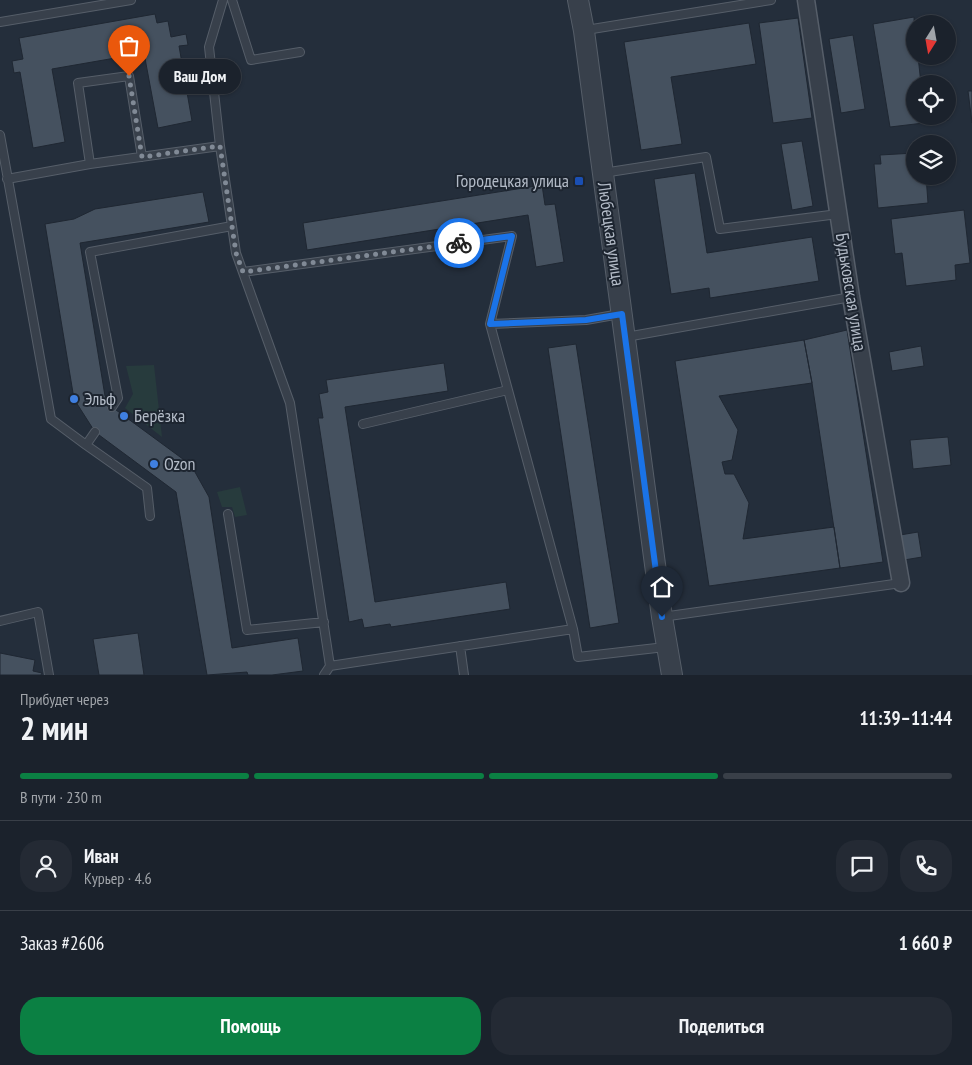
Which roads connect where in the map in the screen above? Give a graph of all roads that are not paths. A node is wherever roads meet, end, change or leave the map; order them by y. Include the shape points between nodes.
1 (131, 0) edge
2 (222, 0) edge
3 (232, 0) edge
4 (578, 0) edge
5 (771, 0) edge
6 (806, 0) edge
7 (0, 22) edge
8 (584, 31) junction
9 (300, 52) dead end
10 (0, 135) edge
11 (220, 146) junction
12 (142, 157) junction
13 (90, 164) junction
14 (602, 173) junction
15 (7, 179) junction
16 (838, 214) junction
17 (232, 226) junction
18 (243, 272) junction
19 (851, 297) junction
20 (622, 314) junction
21 (490, 324) junction
22 (625, 337) junction
23 (508, 390) junction
24 (112, 407) dead end
25 (363, 424) dead end
26 (95, 432) dead end
27 (86, 445) junction
28 (228, 514) dead end
29 (150, 516) dead end
30 (901, 583) joint
31 (662, 617) junction
32 (0, 621) edge
33 (324, 622) junction
34 (573, 629) junction
35 (460, 646) junction
36 (667, 647) junction
37 (330, 666) junction
38 (49, 675) edge
39 (324, 675) edge
40 (464, 675) edge
41 (672, 675) edge

1 - 7 lane
2 - 11 lane via 209,48
3 - 9 lane via 251,60
4 - 8 street, Любецкая улица
5 - 8 lane
6 - 16 street, Будьковская улица
8 - 14 street, Любецкая улица
10 - 15 lane
11 - 12 lane
11 - 17 lane
12 - 13 lane
12 - 13 lane via 129,76 78,83
13 - 15 lane
14 - 16 lane via 706,157 720,230
14 - 20 street, Любецкая улица
15 - 27 lane via 50,419
16 - 19 street, Будьковская улица
17 - 18 lane
17 - 24 lane via 90,252 118,398
18 - 21 lane via 512,236
18 - 33 lane via 290,404
19 - 22 lane
19 - 30 street, Будьковская улица
20 - 21 lane via 586,320
20 - 22 street, Любецкая улица
21 - 23 lane
22 - 31 street, Любецкая улица
23 - 25 lane
23 - 34 lane
26 - 27 lane
27 - 29 lane via 147,488
28 - 33 lane via 247,630
30 - 31 lane
31 - 36 street, Любецкая улица
32 - 38 lane via 38,612
33 - 37 lane
34 - 35 lane
34 - 36 lane via 578,657
35 - 37 lane
35 - 40 lane
36 - 41 street, Любецкая улица
37 - 39 lane

